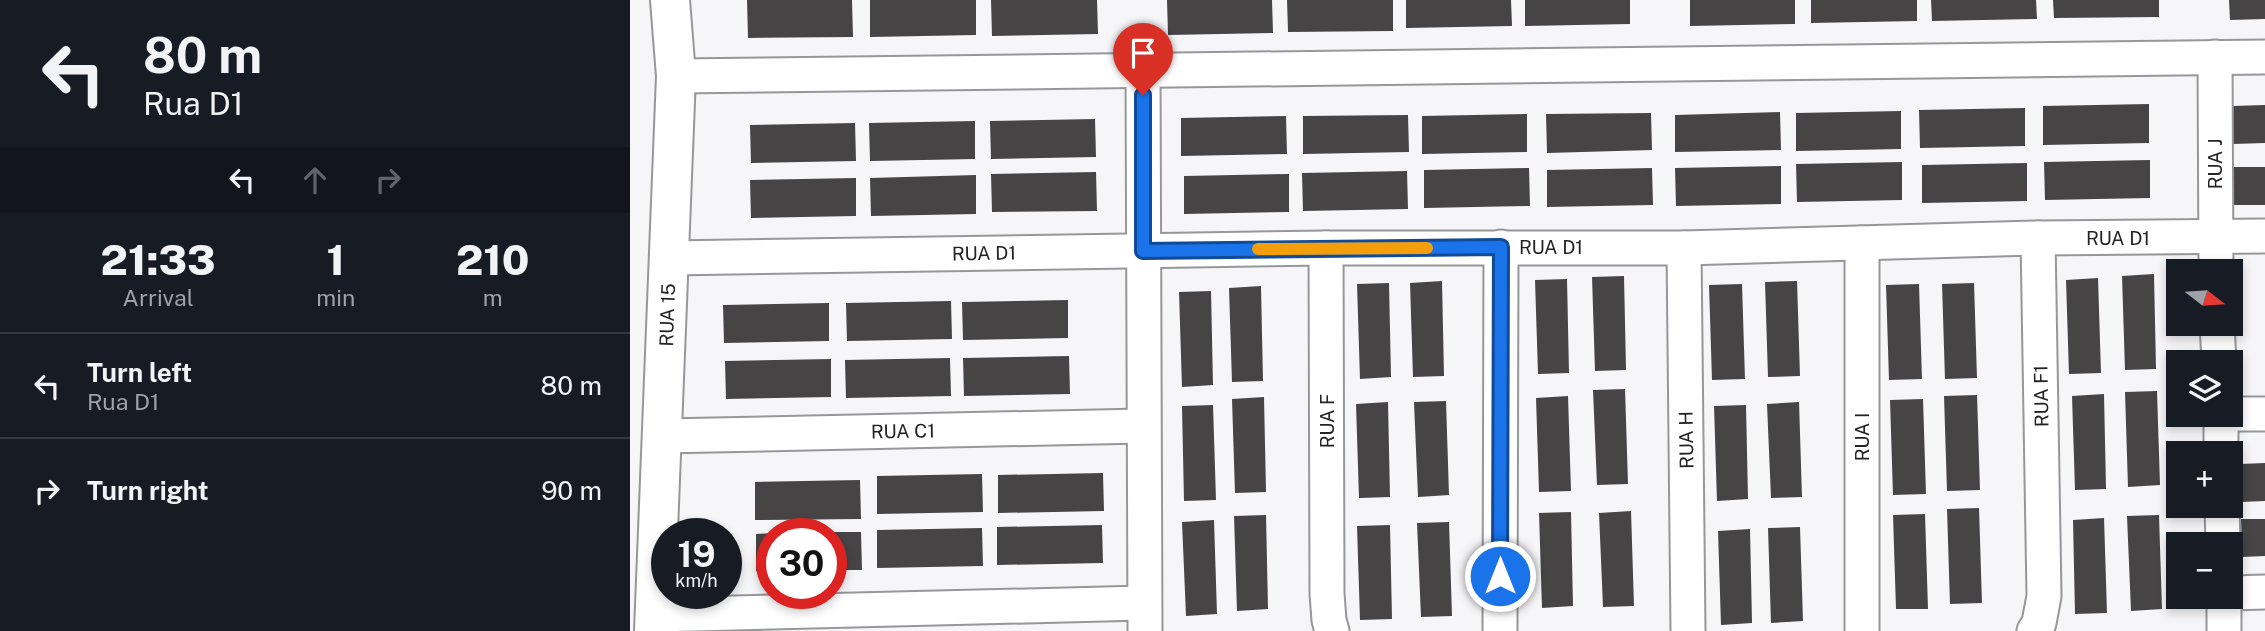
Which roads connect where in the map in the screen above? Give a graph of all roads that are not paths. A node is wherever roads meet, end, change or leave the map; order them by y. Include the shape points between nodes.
1 (670, 0) edge
2 (2215, 57) junction
3 (2265, 57) edge
4 (1143, 69) junction
5 (676, 76) junction
6 (2265, 236) edge
7 (2214, 237) junction
8 (2038, 238) junction
9 (1862, 243) junction
10 (1501, 247) junction
11 (1326, 248) junction
12 (1684, 248) junction
13 (1143, 251) junction
14 (670, 258) junction
15 (2215, 259) edge
16 (2243, 414) edge
17 (2265, 414) edge
18 (1143, 426) junction
19 (662, 436) junction
20 (2265, 592) edge
21 (2243, 593) edge
22 (2224, 609) edge
23 (1144, 617) edge
24 (654, 623) edge
25 (1332, 631) edge
26 (1500, 631) edge
27 (1688, 631) edge
28 (1862, 631) edge
29 (2034, 631) edge
30 (2224, 631) edge

1 - 5 main road, RUA 15
2 - 3 street
2 - 4 street
2 - 7 street, RUA J
4 - 5 street
4 - 13 street
5 - 14 main road, RUA 15
6 - 7 street, RUA D1
7 - 8 street, RUA D1
7 - 15 street, RUA J
8 - 9 street, RUA D1
8 - 29 street, RUA F1 via 2045,596
9 - 12 street, RUA D1
9 - 28 street, RUA I
10 - 11 street, RUA D1
10 - 12 street, RUA D1
10 - 26 street
11 - 13 street, RUA D1
11 - 25 street, RUA F via 1327,594
12 - 27 street, RUA H
13 - 14 street, RUA D1
13 - 18 street
14 - 19 main road, RUA 15
16 - 17 street
18 - 19 street, RUA C1
18 - 23 street
19 - 24 main road, RUA 15
20 - 21 street
22 - 30 street
23 - 24 street

